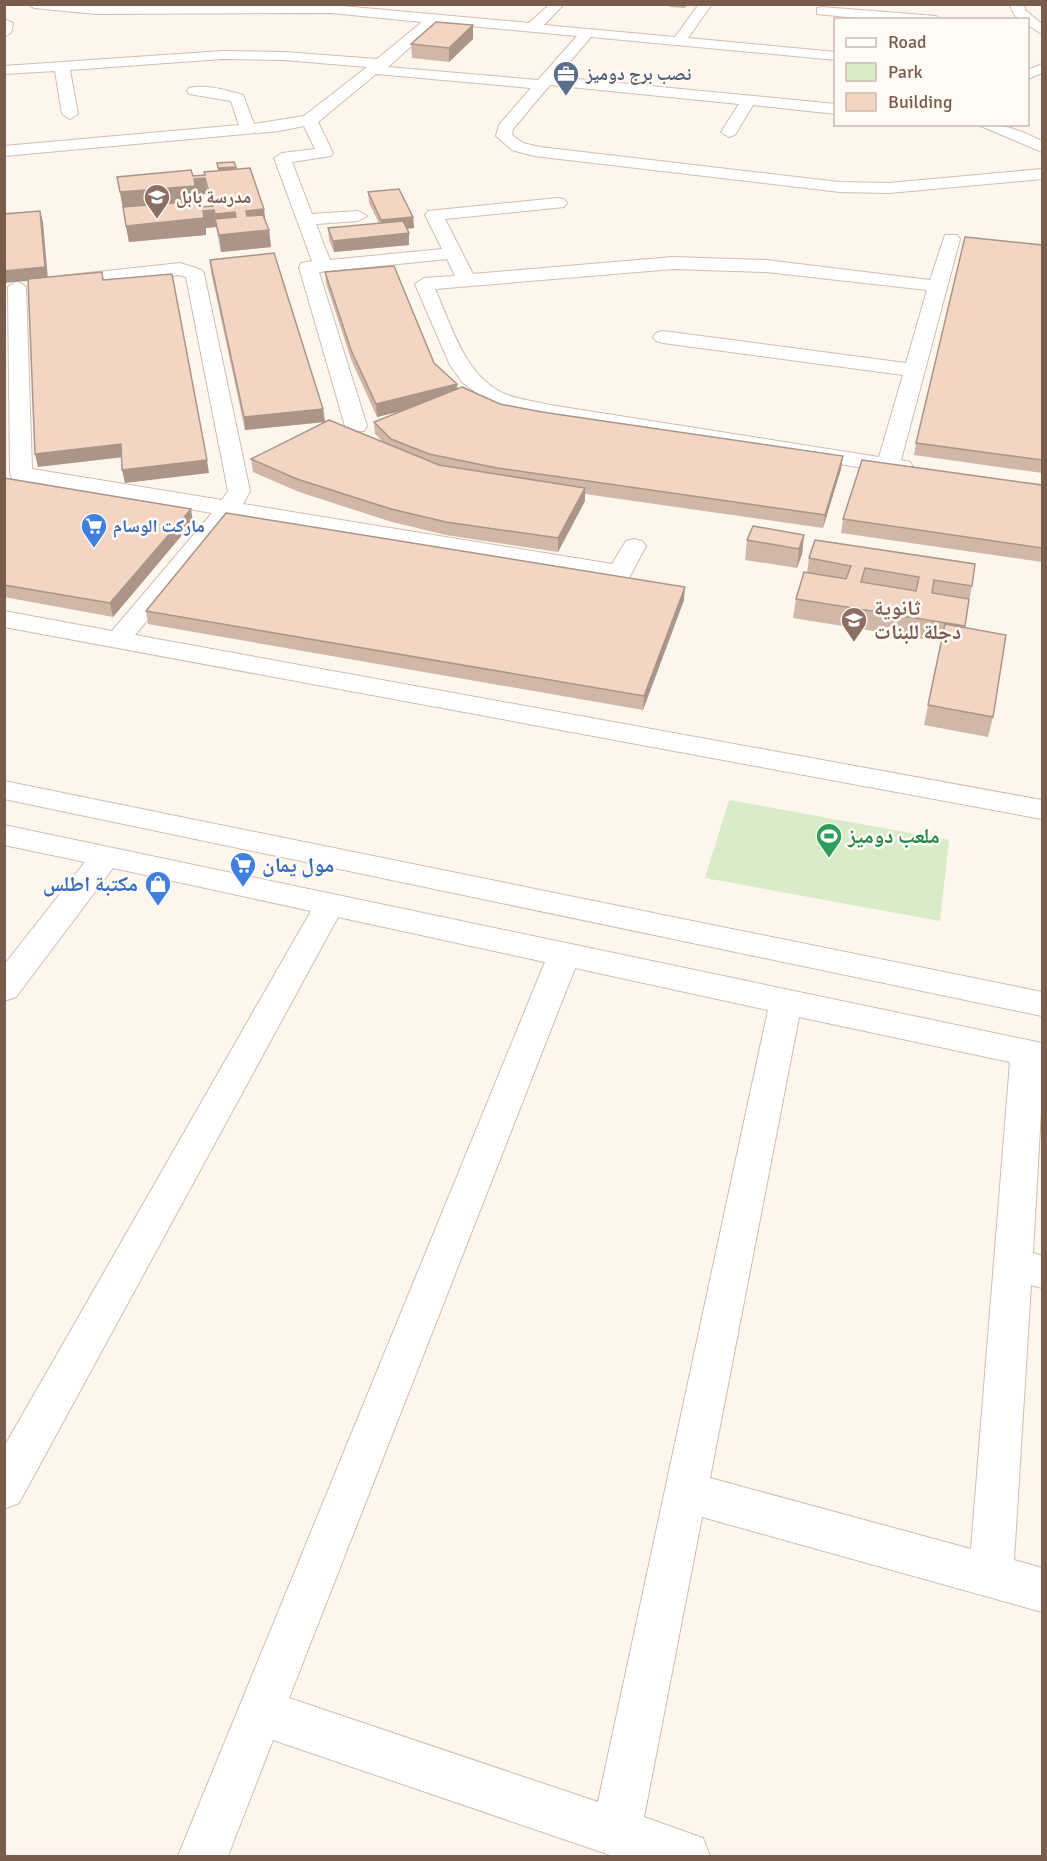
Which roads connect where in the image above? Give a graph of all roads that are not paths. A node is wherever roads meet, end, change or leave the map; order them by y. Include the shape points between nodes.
1 (34, 4) edge
2 (558, 4) edge
3 (706, 4) edge
4 (1017, 4) edge
5 (180, 7) edge
6 (235, 8) junction
7 (822, 12) edge
8 (435, 18) junction
9 (908, 18) edge
10 (1026, 18) edge
11 (533, 27) junction
12 (587, 33) junction
13 (679, 41) junction
14 (222, 55) junction
15 (834, 55) edge
16 (62, 67) junction
17 (380, 67) junction
18 (4, 70) edge
19 (545, 83) junction
20 (194, 92) dead end
21 (748, 101) junction
22 (834, 110) edge
23 (70, 114) dead end
24 (309, 120) junction
25 (990, 126) edge
26 (248, 129) junction
27 (729, 132) dead end
28 (1042, 147) edge
29 (4, 151) edge
30 (1042, 174) edge
31 (558, 203) dead end
32 (358, 216) dead end
33 (306, 220) junction
34 (951, 239) dead end
35 (453, 253) junction
36 (323, 266) junction
37 (466, 279) junction
38 (938, 286) junction
39 (11, 287) edge
40 (663, 337) dead end
41 (914, 370) junction
42 (356, 426) dead end
43 (888, 465) junction
44 (921, 469) edge
45 (13, 473) edge
46 (227, 510) junction
47 (634, 546) dead end
48 (4, 619) edge
49 (118, 640) junction
50 (4, 790) edge
51 (76, 804) junction
52 (1042, 810) edge
53 (4, 835) edge
54 (44, 843) junction
55 (105, 857) junction
56 (330, 904) junction
57 (564, 954) junction
58 (4, 989) edge
59 (786, 1001) junction
60 (1042, 1004) edge
61 (1035, 1054) edge
62 (1027, 1268) edge
63 (4, 1489) edge
64 (686, 1492) junction
65 (991, 1575) junction
66 (1042, 1590) edge
67 (261, 1712) junction
68 (616, 1833) junction
69 (203, 1857) edge
70 (685, 1857) edge

1 - 5 street via 96,10
2 - 11 street
3 - 13 street
4 - 10 street
5 - 6 street
6 - 8 street via 331,9
6 - 14 street
7 - 9 street
8 - 11 street
8 - 17 street
11 - 12 street
12 - 13 street
12 - 19 street
13 - 15 street via 804,47
14 - 16 street
14 - 17 street via 284,56
16 - 18 street
16 - 23 street
17 - 19 street
17 - 24 street
19 - 21 street
19 - 30 street via 504,130 509,141 535,152 856,188
20 - 26 street via 238,98
21 - 22 street
21 - 27 street
24 - 26 street
24 - 33 street via 325,153 282,158
25 - 28 street
26 - 29 street
31 - 35 street via 434,215
32 - 33 street
33 - 36 street
34 - 38 street
35 - 36 street
35 - 37 street
36 - 42 street via 308,267
37 - 38 street via 617,266 714,263
37 - 43 street via 424,284 465,376 496,398 550,411
38 - 41 street
39 - 45 street
39 - 46 street via 180,268 195,274 239,492
40 - 41 street
41 - 43 street
43 - 44 street
45 - 46 street
46 - 47 street via 620,573
46 - 49 street
48 - 49 street
49 - 52 street
50 - 51 street
51 - 54 street
51 - 60 street
53 - 54 street
54 - 55 street
55 - 56 street
55 - 58 street
56 - 57 street
56 - 63 street
57 - 59 street
57 - 67 street
59 - 61 street
59 - 64 street
61 - 62 street
62 - 65 street
64 - 65 street
64 - 68 street
65 - 66 street
67 - 68 street
67 - 69 street
68 - 70 street

